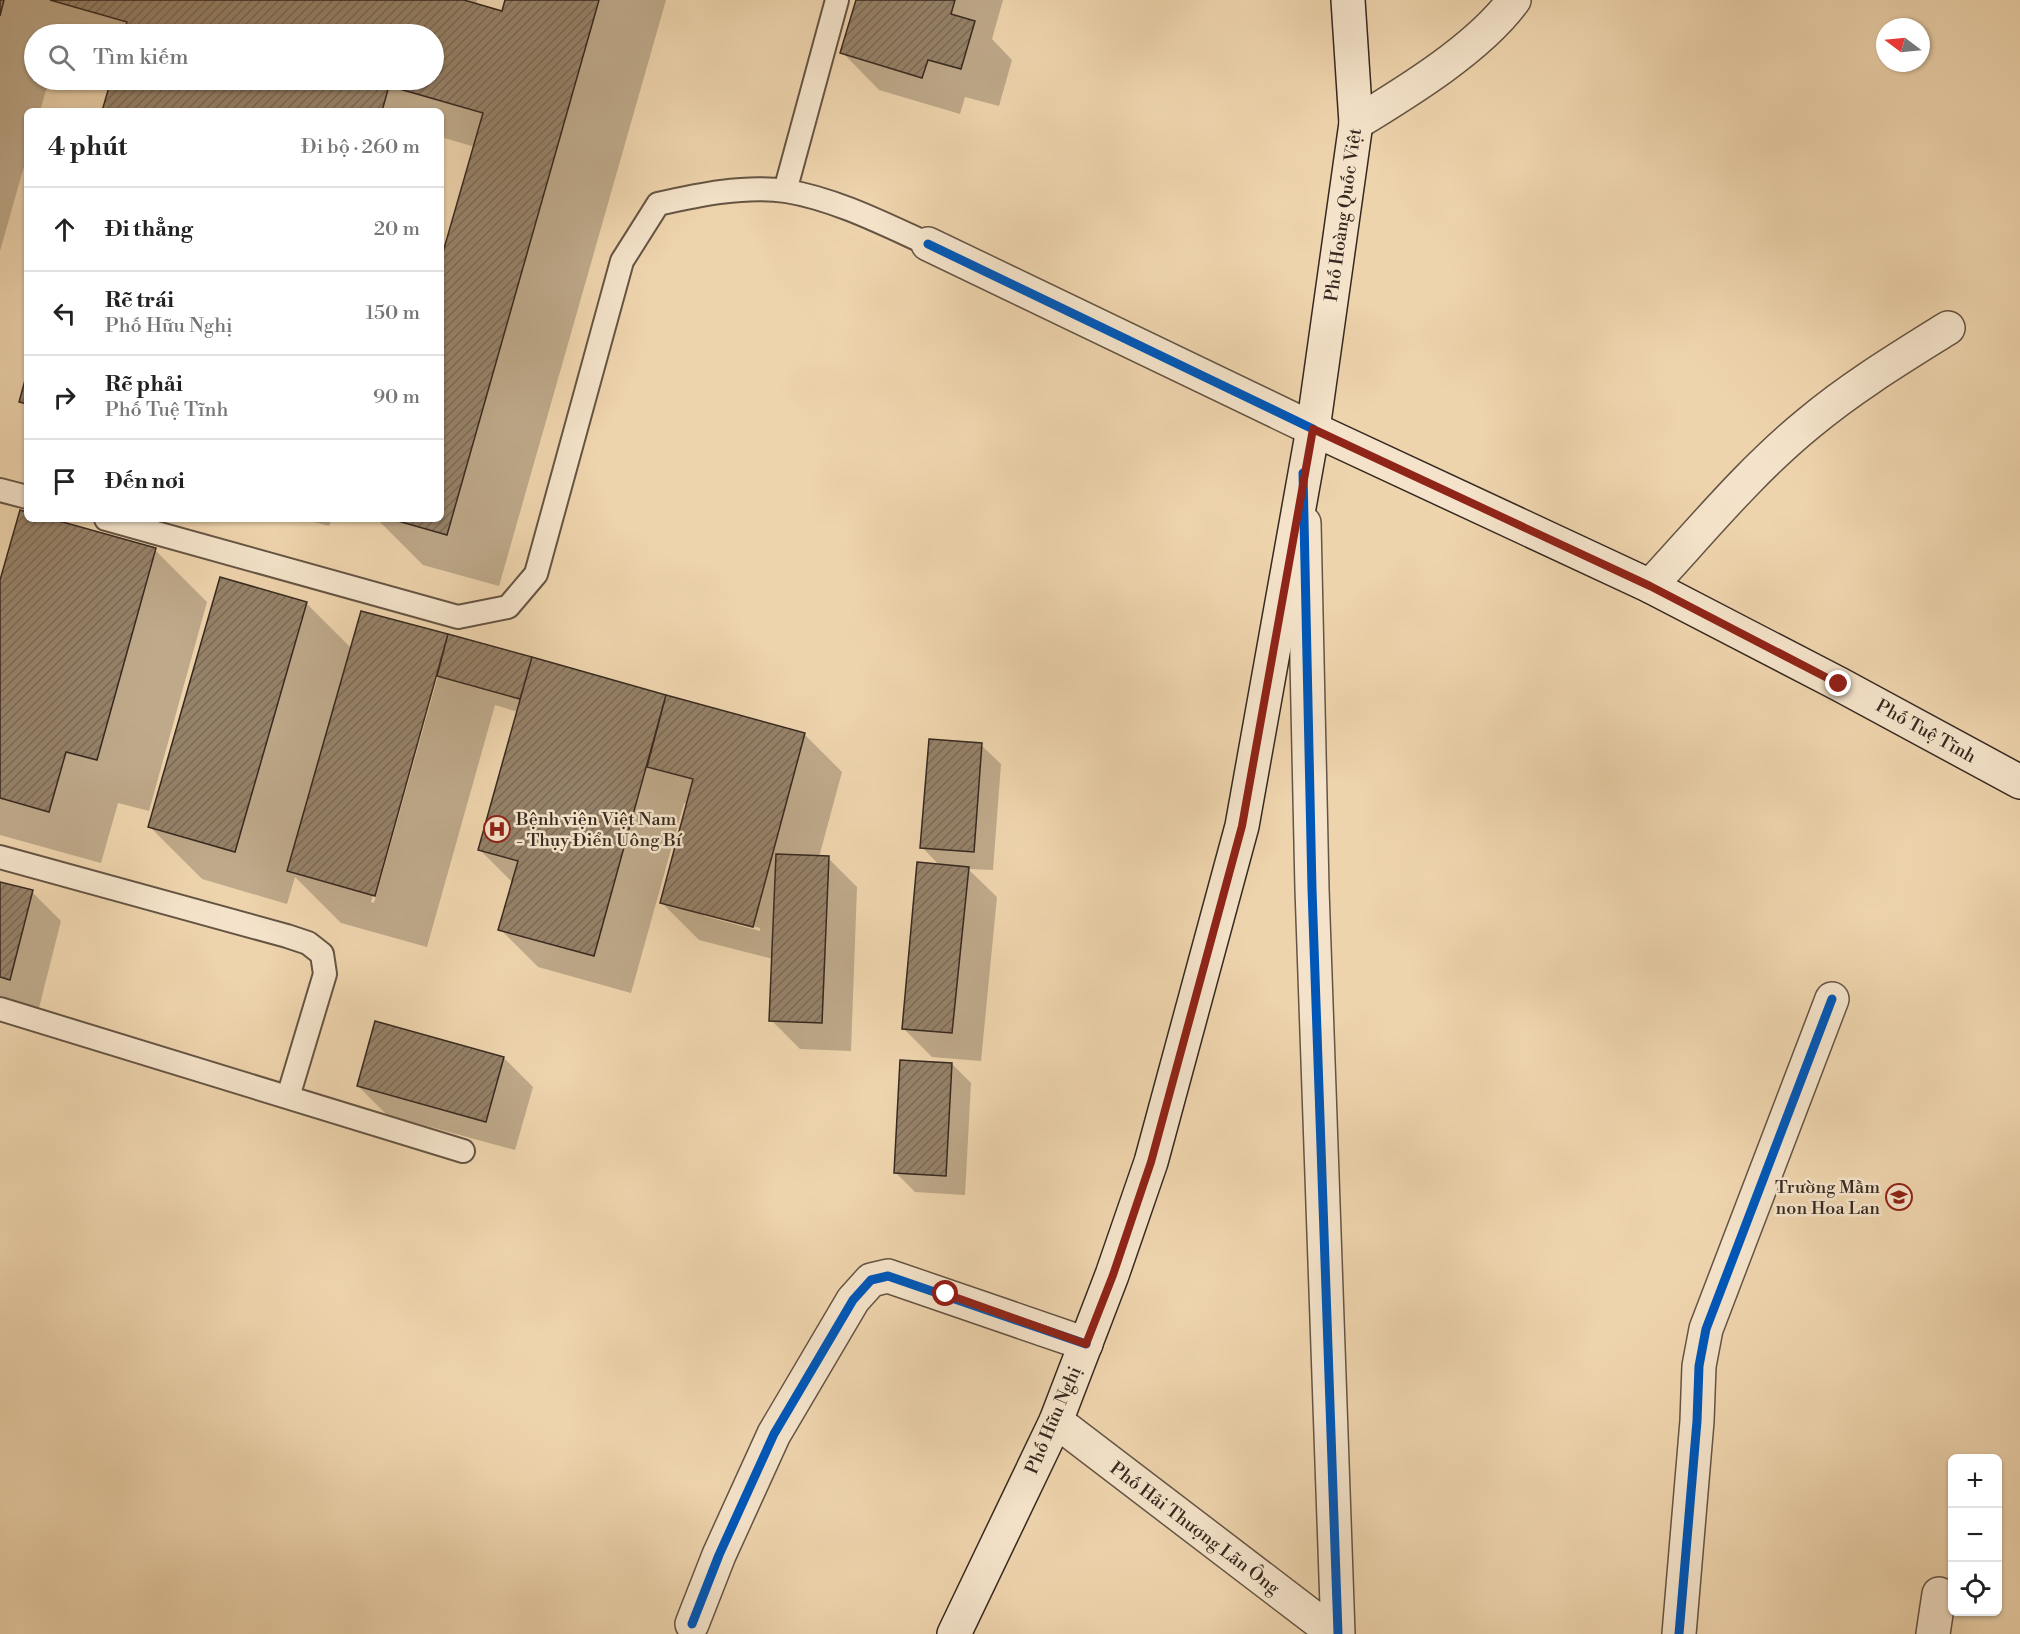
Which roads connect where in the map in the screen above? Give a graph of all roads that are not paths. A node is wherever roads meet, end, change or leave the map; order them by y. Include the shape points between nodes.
1 (837, 0) edge
2 (1348, 0) edge
3 (1514, 0) edge
4 (1356, 123) junction
5 (785, 191) junction
6 (928, 244) joint
7 (1948, 328) dead end
8 (1313, 429) junction
9 (1303, 473) junction
10 (0, 490) edge
11 (24, 496) edge
12 (117, 522) edge
13 (1650, 586) junction
14 (2020, 782) edge
15 (0, 857) edge
16 (1832, 999) dead end
17 (0, 1009) edge
18 (288, 1097) junction
19 (463, 1150) dead end
20 (1086, 1344) junction
21 (1056, 1421) junction
22 (1939, 1594) dead end
23 (692, 1624) dead end
24 (954, 1634) edge
25 (1336, 1634) edge
26 (1679, 1634) edge
27 (1933, 1634) edge

1 - 5 lane
2 - 4 street, Phố Hoàng Quốc Việt
3 - 4 street via 1456,55 1415,87
4 - 8 street, Phố Hoàng Quốc Việt
5 - 6 lane via 860,213
5 - 12 lane via 711,192 658,204 622,261 536,574 508,607 458,617
6 - 8 street, Phố Tuệ Tĩnh
7 - 13 street via 1860,383 1808,424 1755,472
8 - 9 street, Phố Hữu Nghị
8 - 13 street, Phố Tuệ Tĩnh
9 - 20 street, Phố Hữu Nghị via 1242,826 1151,1162
9 - 25 street
10 - 11 lane
13 - 14 street, Phố Tuệ Tĩnh
15 - 18 lane via 287,936 308,943 322,954 325,974
16 - 26 street via 1706,1329 1699,1366
17 - 18 lane
18 - 19 lane
20 - 21 street, Phố Hữu Nghị
20 - 23 street via 888,1276 871,1280 853,1300 774,1434
21 - 24 street, Phố Hữu Nghị
21 - 25 street, Phố Hải Thượng Lãn Ông
22 - 27 street

